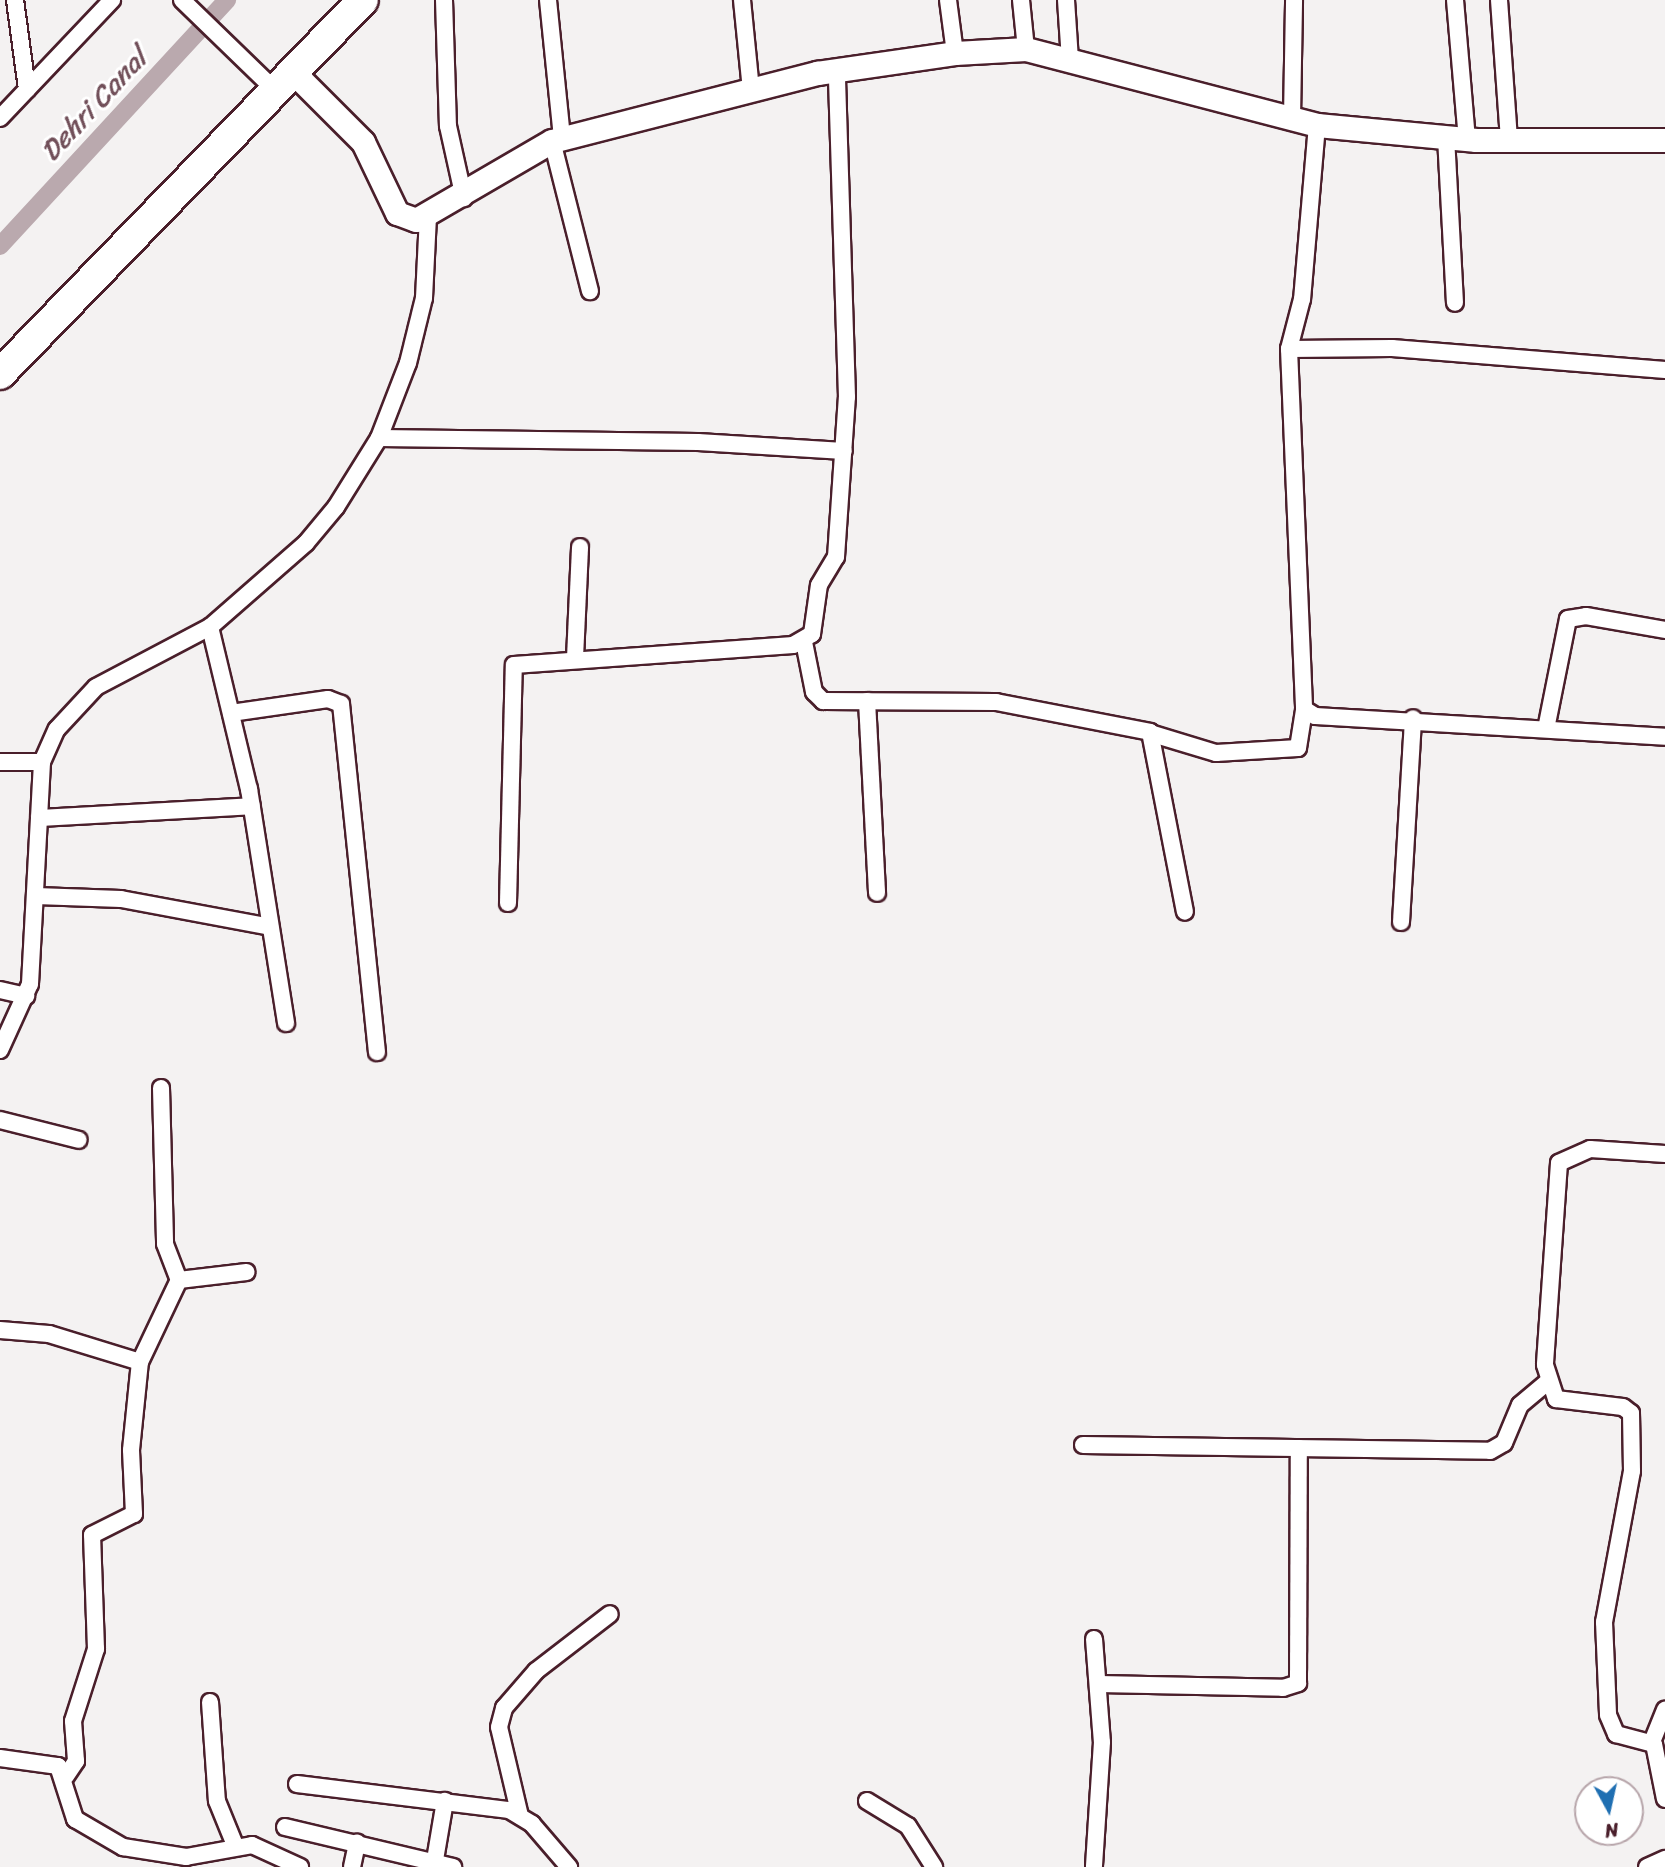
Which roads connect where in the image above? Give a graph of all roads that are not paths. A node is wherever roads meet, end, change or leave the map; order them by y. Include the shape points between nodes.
1 (15, 0) edge
2 (112, 0) edge
3 (182, 0) edge
4 (363, 0) edge
5 (444, 0) edge
6 (548, 0) edge
7 (742, 0) edge
8 (948, 0) edge
9 (1021, 0) edge
10 (1066, 0) edge
11 (1294, 0) edge
12 (1455, 0) edge
13 (1499, 0) edge
14 (1026, 49) junction
15 (955, 53) junction
16 (1070, 60) junction
17 (837, 70) junction
18 (284, 81) junction
19 (27, 89) junction
20 (751, 90) junction
21 (0, 118) edge
22 (1292, 118) junction
23 (1317, 125) junction
24 (1457, 138) junction
25 (557, 140) junction
26 (1508, 140) junction
27 (1665, 140) edge
28 (464, 198) junction
29 (428, 217) junction
30 (590, 291) dead end
31 (1455, 303) dead end
32 (1289, 349) junction
33 (1665, 370) edge
34 (0, 374) edge
35 (379, 438) junction
36 (844, 452) junction
37 (580, 547) dead end
38 (211, 628) junction
39 (1665, 630) edge
40 (804, 642) junction
41 (575, 657) junction
42 (867, 701) junction
43 (1304, 709) junction
44 (231, 713) junction
45 (1413, 718) junction
46 (1546, 729) junction
47 (1153, 734) junction
48 (1665, 737) edge
49 (0, 762) edge
50 (41, 762) junction
51 (252, 806) junction
52 (39, 818) junction
53 (877, 893) dead end
54 (36, 896) junction
55 (508, 903) dead end
56 (1185, 912) dead end
57 (1401, 922) dead end
58 (270, 927) junction
59 (0, 990) edge
60 (26, 996) junction
61 (286, 1023) dead end
62 (0, 1050) edge
63 (377, 1052) dead end
64 (161, 1088) dead end
65 (0, 1120) edge
66 (79, 1140) dead end
67 (1665, 1154) edge
68 (247, 1272) dead end
69 (179, 1280) junction
70 (0, 1330) edge
71 (140, 1362) junction
72 (1547, 1382) junction
73 (1083, 1445) dead end
74 (1299, 1448) junction
75 (610, 1614) dead end
76 (1094, 1639) dead end
77 (1098, 1684) junction
78 (210, 1702) dead end
79 (1665, 1709) edge
80 (1652, 1742) junction
81 (0, 1758) edge
82 (66, 1776) junction
83 (297, 1784) dead end
84 (1665, 1798) edge
85 (445, 1801) junction
86 (867, 1801) dead end
87 (520, 1816) junction
88 (285, 1827) dead end
89 (357, 1843) junction
90 (235, 1845) junction
91 (1665, 1859) edge
92 (435, 1860) junction
93 (300, 1867) edge
94 (352, 1867) edge
95 (453, 1867) edge
96 (569, 1867) edge
97 (934, 1867) edge
98 (1094, 1867) edge
99 (1647, 1867) edge

1 - 19 street
2 - 19 street
3 - 18 street via 237,56
4 - 18 highway
5 - 28 street via 448,126
6 - 25 street
7 - 20 street
8 - 15 street
9 - 14 street
10 - 16 street
11 - 22 street
12 - 24 street
13 - 26 street
14 - 15 street
14 - 16 street
15 - 17 street
16 - 22 street
17 - 20 street
17 - 36 street
18 - 29 street via 363,142 397,213
18 - 34 highway
19 - 21 street
20 - 25 street
22 - 23 street
23 - 24 street
23 - 32 street via 1301,299
24 - 26 street
24 - 31 street
25 - 28 street
25 - 30 street
26 - 27 street
28 - 29 street
29 - 35 street via 416,337
32 - 33 street via 1392,348
32 - 43 street
35 - 36 street via 698,442
35 - 38 street via 306,543
36 - 40 street via 836,557 821,578 814,628
37 - 41 street
38 - 44 street
38 - 50 street via 96,687 73,707
39 - 46 street via 1586,616 1568,619
40 - 41 street
40 - 42 street via 819,699
41 - 55 street via 511,667
42 - 47 street via 996,702
42 - 53 street
43 - 45 street via 1315,716
43 - 47 street via 1298,748 1216,753
44 - 51 street
44 - 63 street via 328,699 341,704
45 - 46 street
45 - 57 street
46 - 48 street
47 - 56 street
49 - 50 street
50 - 52 street
51 - 52 street
51 - 58 street
52 - 54 street
54 - 58 street via 121,898
54 - 60 street
58 - 61 street
59 - 60 street
60 - 62 street
64 - 69 street via 165,1244
65 - 66 street
67 - 72 street via 1590,1149 1559,1163
68 - 69 street
69 - 71 street
70 - 71 street via 49,1334
71 - 82 street via 131,1450 134,1514 92,1535 96,1649 72,1721 75,1761
72 - 74 street via 1520,1405 1496,1450
72 - 80 street via 1564,1403 1623,1407 1631,1413 1632,1471 1603,1650 1612,1730
73 - 74 street
74 - 77 street via 1298,1683 1283,1688
75 - 87 street via 536,1671 504,1708 499,1727
76 - 77 street
77 - 98 street via 1102,1742
78 - 90 street via 217,1801
79 - 80 street
80 - 84 street
81 - 82 street via 52,1764
82 - 90 street via 75,1819 109,1841 186,1857
83 - 85 street
85 - 87 street
85 - 92 street
86 - 97 street via 908,1826
87 - 96 street
88 - 89 street
89 - 92 street
89 - 94 street
90 - 93 street via 260,1847
91 - 99 street
92 - 95 street

